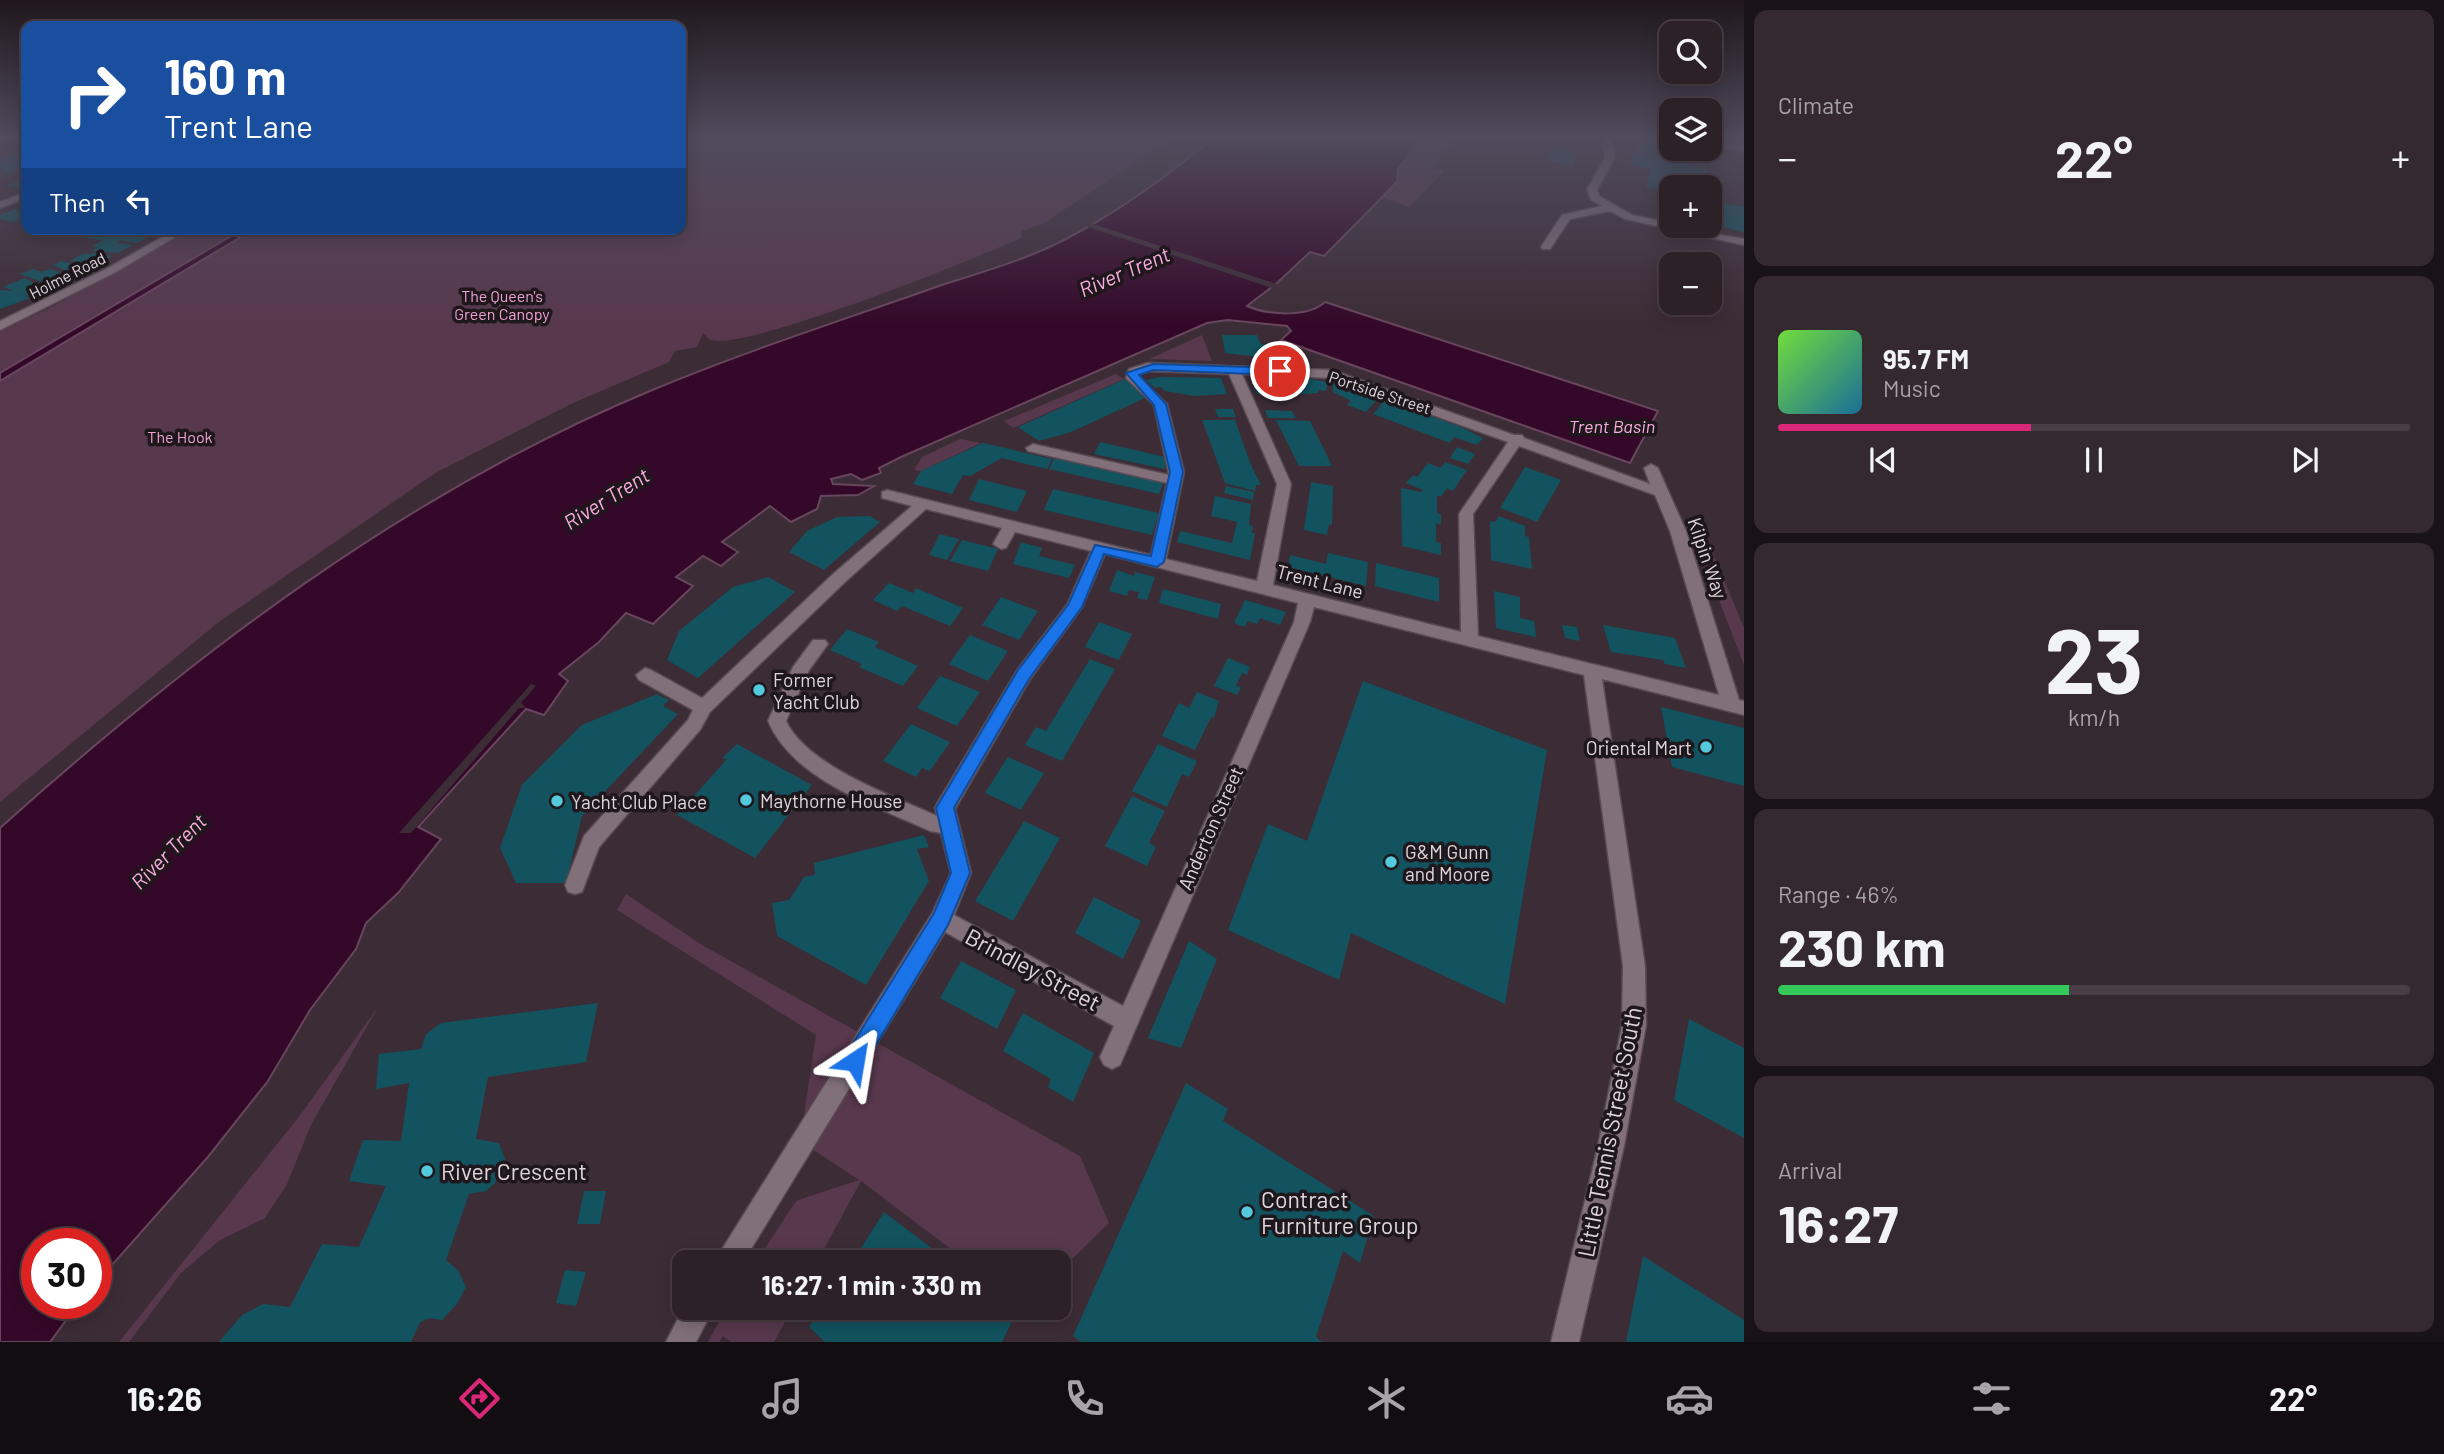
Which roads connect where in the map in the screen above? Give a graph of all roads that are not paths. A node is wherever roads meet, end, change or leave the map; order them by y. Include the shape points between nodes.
1 (1596, 200) edge
2 (1608, 208) junction
3 (173, 235) edge
4 (1744, 242) edge
5 (1546, 247) dead end
6 (0, 326) edge
7 (1234, 370) junction
8 (1517, 438) junction
9 (1033, 448) dead end
10 (1651, 468) dead end
11 (1177, 481) junction
12 (1661, 492) junction
13 (887, 495) dead end
14 (923, 504) junction
15 (1011, 526) junction
16 (1001, 544) dead end
17 (1100, 548) junction
18 (1157, 562) junction
19 (1264, 589) junction
20 (1307, 600) junction
21 (1470, 640) junction
22 (819, 644) dead end
23 (1592, 670) junction
24 (645, 675) dead end
25 (1738, 706) edge
26 (704, 708) junction
27 (950, 824) junction
28 (575, 885) dead end
29 (941, 919) junction
30 (1126, 1020) junction
31 (1112, 1057) dead end
32 (734, 1250) edge
33 (693, 1320) edge
34 (680, 1342) edge
35 (1565, 1342) edge

1 - 2 street
2 - 4 street via 1629,217
2 - 5 street via 1566,217
3 - 6 street, Holme Road
7 - 8 street, Portside Street via 1332,374
7 - 11 street, Portside Street via 1153,367 1132,373 1160,404
7 - 19 street via 1284,484
8 - 12 street, Portside Street
8 - 21 street via 1466,514
9 - 11 street
10 - 12 street, Kilpin Way
11 - 18 street, Portside Street
12 - 25 street, Kilpin Way
13 - 14 street, Trent Lane
14 - 15 street, Trent Lane
14 - 26 street
15 - 16 street
15 - 17 street, Trent Lane
17 - 18 street, Trent Lane
17 - 27 street via 1074,607 1024,674 945,808
18 - 19 street, Trent Lane
19 - 20 street, Trent Lane
20 - 21 street, Trent Lane
20 - 30 street, Anderton Street via 1302,622
21 - 23 street, Trent Lane
22 - 27 street via 780,711 778,728 785,742 863,791 937,825
23 - 25 street, Trent Lane
23 - 35 street, Little Tennis Street South via 1634,966 1634,1014 1611,1146
24 - 26 street
26 - 28 street via 591,842
27 - 29 street via 961,873
29 - 30 street, Brindley Street
29 - 32 street
30 - 31 street, Anderton Street
33 - 34 street

